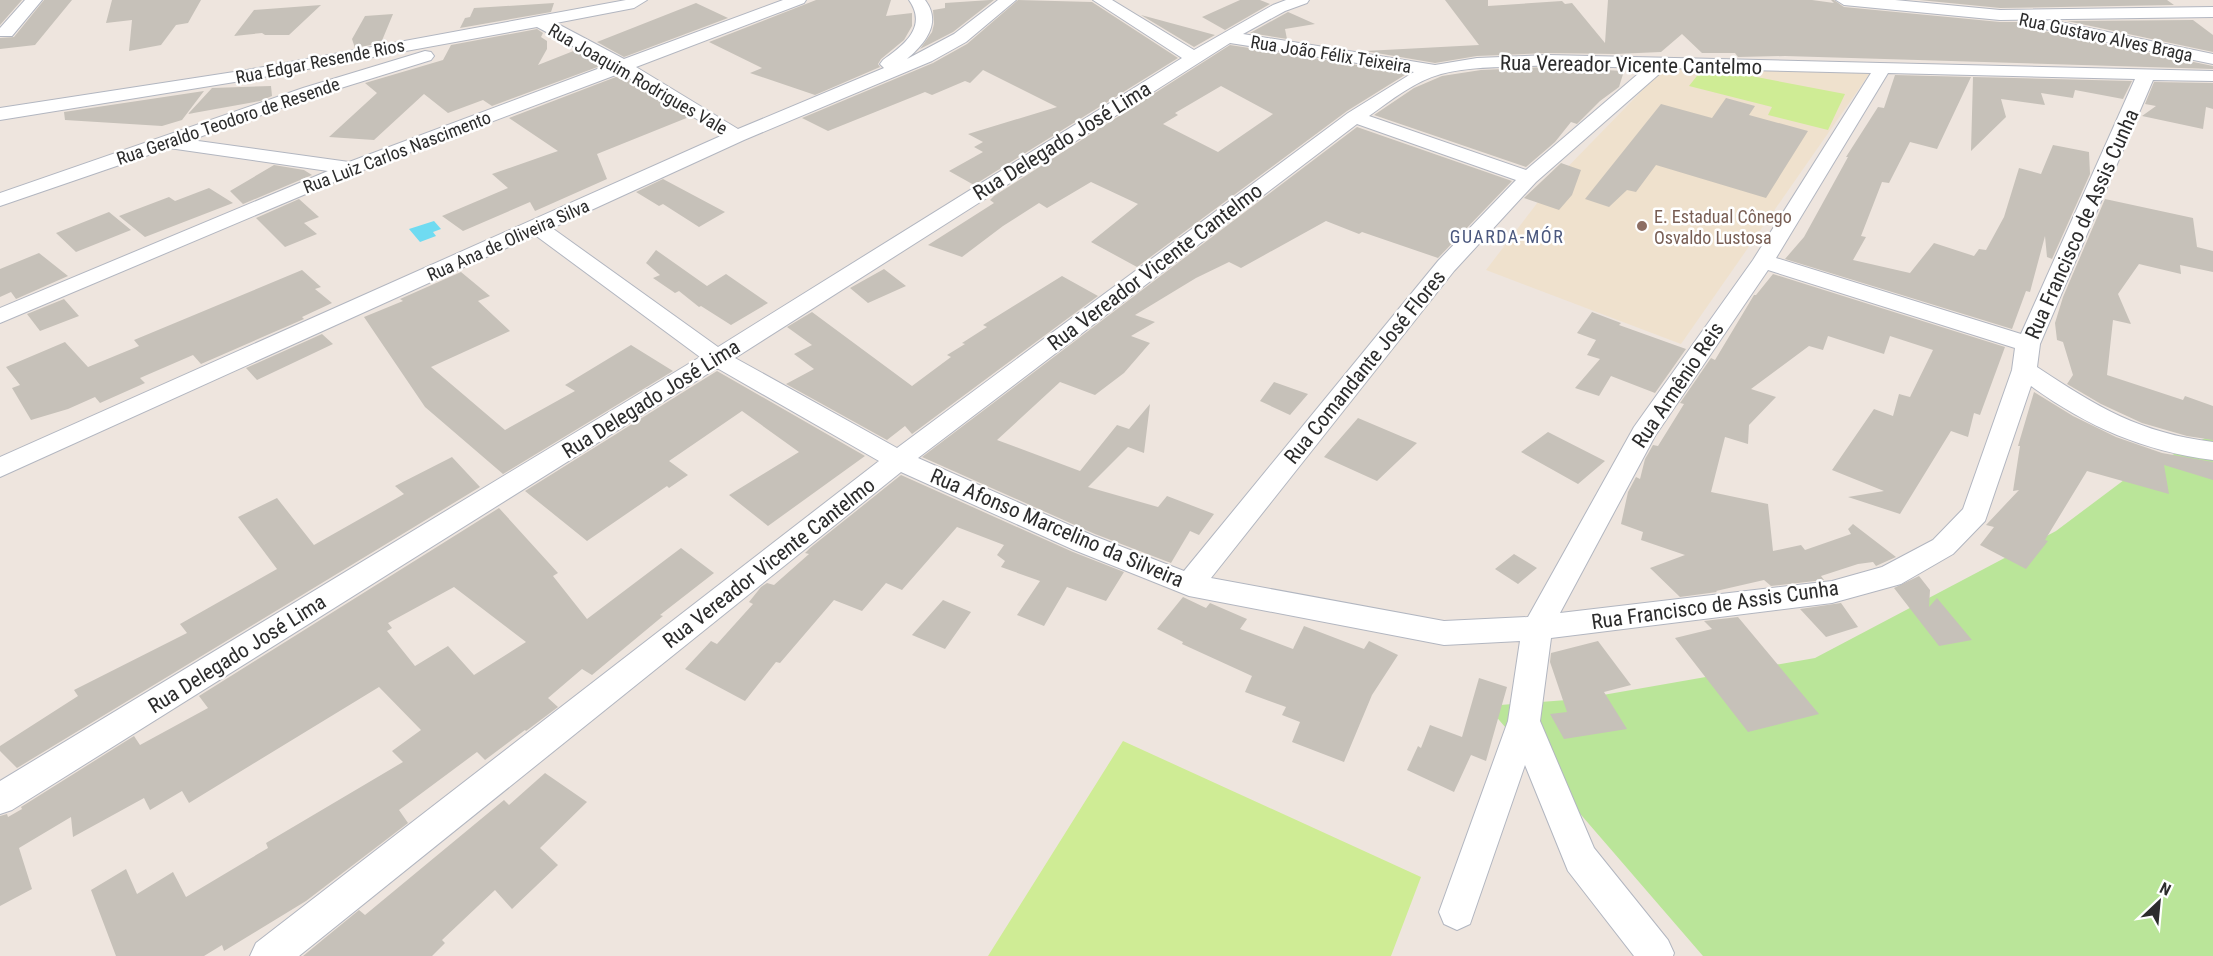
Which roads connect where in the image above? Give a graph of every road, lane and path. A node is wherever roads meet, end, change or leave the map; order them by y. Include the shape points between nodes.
1 (639, 0) edge
2 (798, 0) edge
3 (917, 0) edge
4 (1008, 0) edge
5 (1101, 0) edge
6 (1301, 0) edge
7 (1844, 0) edge
8 (1890, 0) edge
9 (29, 6) edge
10 (1921, 9) junction
11 (2213, 12) edge
12 (0, 15) edge
13 (2000, 15) junction
14 (532, 22) junction
15 (6, 32) dead end
16 (1227, 37) junction
17 (1194, 58) junction
18 (2213, 59) edge
19 (1660, 64) junction
20 (621, 65) junction
21 (1882, 69) junction
22 (1434, 70) junction
23 (2146, 75) junction
24 (2213, 76) edge
25 (863, 82) junction
26 (0, 114) edge
27 (1355, 117) junction
28 (737, 136) junction
29 (168, 142) junction
30 (351, 168) junction
31 (1529, 178) junction
32 (0, 200) edge
33 (537, 227) junction
34 (1763, 261) junction
35 (0, 316) edge
36 (2026, 357) junction
37 (717, 358) junction
38 (2213, 451) edge
39 (898, 460) junction
40 (2, 463) edge
41 (1189, 585) junction
42 (1537, 628) junction
43 (1524, 721) junction
44 (0, 799) edge
45 (1457, 912) dead end
46 (1655, 952) dead end
47 (269, 956) edge

1 - 14 street, Rua Edgar Resende Rios
2 - 20 street, Rua Luiz Carlos Nascimento
3 - 25 street via 923,6 926,22 919,37 896,60
4 - 25 street, Rua Ana de Oliveira Silva via 960,38 926,57
5 - 17 street
6 - 16 street, Rua Delegado José Lima
7 - 10 street
8 - 10 street
9 - 12 street
9 - 15 street
10 - 13 street
11 - 13 street
13 - 18 street, Rua Gustavo Alves Braga
14 - 20 street, Rua Joaquim Rodrigues Vale
14 - 26 street, Rua Edgar Resende Rios via 248,75
14 - 29 street, Rua Geraldo Teodoro de Resende via 309,92
16 - 17 street, Rua Delegado José Lima
16 - 22 street, Rua João Félix Teixeira
17 - 37 street, Rua Delegado José Lima
19 - 21 street, Rua Vereador Vicente Cantelmo
19 - 22 street, Rua Vereador Vicente Cantelmo via 1548,60
19 - 31 street, Rua Comandante José Flores
20 - 28 street, Rua Joaquim Rodrigues Vale
20 - 30 street, Rua Luiz Carlos Nascimento
21 - 23 street, Rua Vereador Vicente Cantelmo
21 - 34 street, Rua Armênio Reis
22 - 27 street, Rua Vereador Vicente Cantelmo
23 - 24 street, Rua Vereador Vicente Cantelmo
23 - 36 street, Rua Francisco de Assis Cunha
25 - 28 street, Rua Ana de Oliveira Silva
27 - 31 street
27 - 39 street, Rua Vereador Vicente Cantelmo
28 - 33 street, Rua Ana de Oliveira Silva
29 - 30 street
29 - 32 street, Rua Geraldo Teodoro de Resende
30 - 35 street, Rua Luiz Carlos Nascimento
31 - 41 street, Rua Comandante José Flores via 1446,266
33 - 37 street, Rua Afonso Marcelino da Silveira
33 - 40 street, Rua Ana de Oliveira Silva
34 - 36 street
34 - 42 street, Rua Armênio Reis via 1643,433
36 - 38 street via 2080,408 2132,431 2191,449
36 - 42 street, Rua Francisco de Assis Cunha via 1976,514 1943,547 1891,576 1832,592
37 - 39 street, Rua Afonso Marcelino da Silveira
37 - 44 street, Rua Delegado José Lima
39 - 41 street, Rua Afonso Marcelino da Silveira
39 - 47 street, Rua Vereador Vicente Cantelmo
41 - 42 street, Rua Afonso Marcelino da Silveira via 1444,633
42 - 43 street, Rua Armênio Reis
43 - 45 street, Rua Armênio Reis
43 - 46 street via 1581,859

